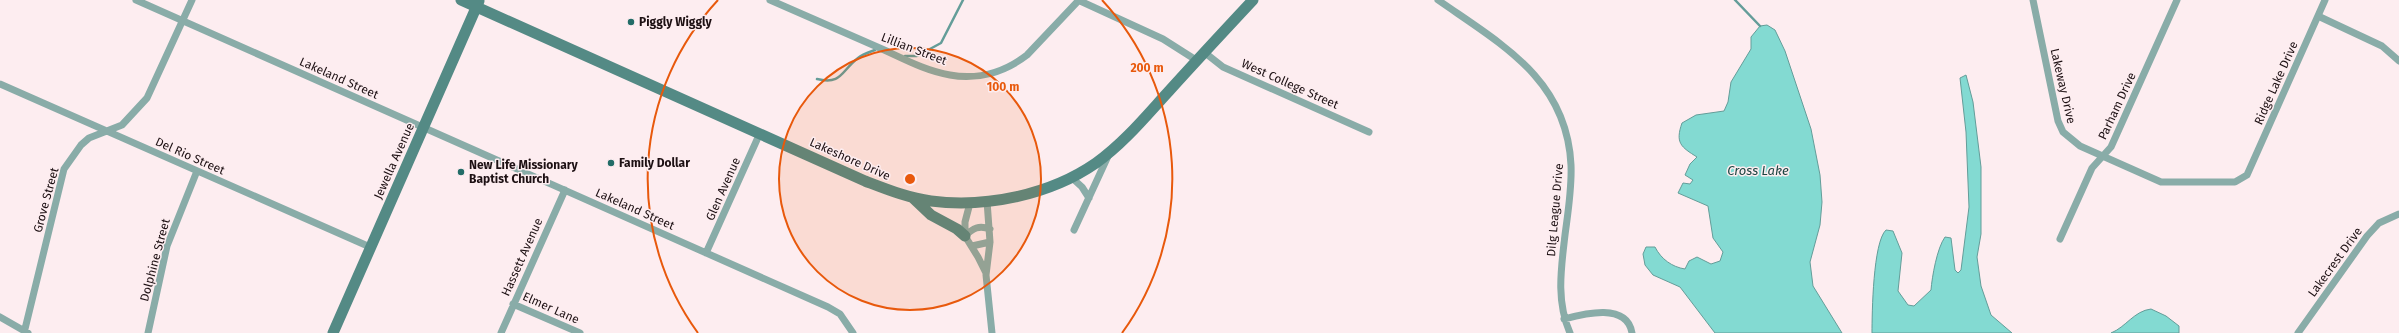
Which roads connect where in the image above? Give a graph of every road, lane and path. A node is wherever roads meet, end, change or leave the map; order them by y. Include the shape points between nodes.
1 (136, 0) edge
2 (192, 0) edge
3 (461, 0) edge
4 (770, 0) edge
5 (1079, 0) edge
6 (1253, 0) edge
7 (1438, 0) edge
8 (2033, 0) edge
9 (2177, 0) edge
10 (2325, 0) edge
11 (478, 3) edge
12 (2318, 16) junction
13 (183, 21) junction
14 (1204, 52) junction
15 (1196, 60) junction
16 (2399, 61) edge
17 (0, 84) edge
18 (423, 127) junction
19 (106, 131) junction
20 (1369, 132) dead end
21 (760, 133) junction
22 (1110, 152) junction
23 (2101, 156) junction
24 (197, 171) junction
25 (2247, 175) joint
26 (1071, 177) junction
27 (565, 190) junction
28 (911, 197) junction
29 (1089, 198) junction
30 (987, 201) junction
31 (970, 202) junction
32 (2399, 214) edge
33 (990, 230) junction
34 (1074, 230) dead end
35 (965, 236) junction
36 (2060, 239) dead end
37 (990, 242) junction
38 (972, 246) junction
39 (370, 247) junction
40 (706, 253) junction
41 (986, 274) junction
42 (513, 304) junction
43 (0, 317) edge
44 (1564, 319) junction
45 (26, 332) edge
46 (148, 333) edge
47 (333, 333) edge
48 (501, 333) edge
49 (580, 333) edge
50 (853, 333) edge
51 (992, 333) edge
52 (1570, 333) edge
53 (1632, 333) edge
54 (2298, 333) edge

1 - 13 street, Lakeland Street
2 - 13 street, Grove Street
3 - 11 main road, Lakeshore Drive
4 - 5 street, Lillian Street via 922,67 950,75 968,76 994,73 1017,63 1027,56
5 - 15 street via 1163,39
6 - 14 main road, Lakeshore Drive
7 - 44 street, Dilg League Drive via 1520,59 1535,74 1558,108 1569,145 1571,166 1560,286
8 - 23 street, Lakeway Drive via 2061,128 2072,141
9 - 23 street, Parham Drive via 2111,147
10 - 12 street, Ridge Lake Drive
11 - 18 main road, Jewella Avenue
11 - 21 main road, Lakeshore Drive
12 - 16 street via 2382,46
12 - 25 street, Ridge Lake Drive
13 - 18 street, Lakeland Street
13 - 19 street, Grove Street via 147,98 122,125
14 - 15 main road, Lakeshore Drive
14 - 20 street, West College Street via 1223,67
15 - 22 main road, Lakeshore Drive
17 - 19 street, Del Rio Street
18 - 27 street, Lakeland Street
18 - 39 main road, Jewella Avenue
19 - 24 street, Del Rio Street
19 - 45 street, Grove Street via 89,138 81,145 64,169
21 - 28 main road, Lakeshore Drive via 865,181
21 - 40 street, Glen Avenue
22 - 26 main road, Lakeshore Drive
22 - 29 street
23 - 25 street, Lakeway Drive via 2161,182 2235,182
23 - 36 street, Parham Drive via 2092,168
24 - 39 street, Del Rio Street
24 - 46 street, Dolphine Street via 167,246
26 - 29 street
26 - 30 main road, Lakeshore Drive via 1029,194
27 - 40 street, Lakeland Street
27 - 42 street, Hassett Avenue
28 - 31 main road, Lakeshore Drive via 950,203
28 - 35 main road via 931,215
29 - 34 street
30 - 31 main road, Lakeshore Drive
30 - 33 street
31 - 35 street via 965,222
32 - 54 street, Lakecrest Drive via 2379,223 2367,236
33 - 35 street via 982,226 972,229
33 - 37 street
35 - 38 street
37 - 38 street
37 - 41 street
38 - 41 street
39 - 47 main road, Jewella Avenue
40 - 50 street, Lakeland Street via 835,310
41 - 51 street
42 - 48 street, Hassett Avenue
42 - 49 street, Elmer Lane
43 - 45 street
44 - 52 street, Dilg League Drive
44 - 53 street via 1595,312 1614,314 1626,321

